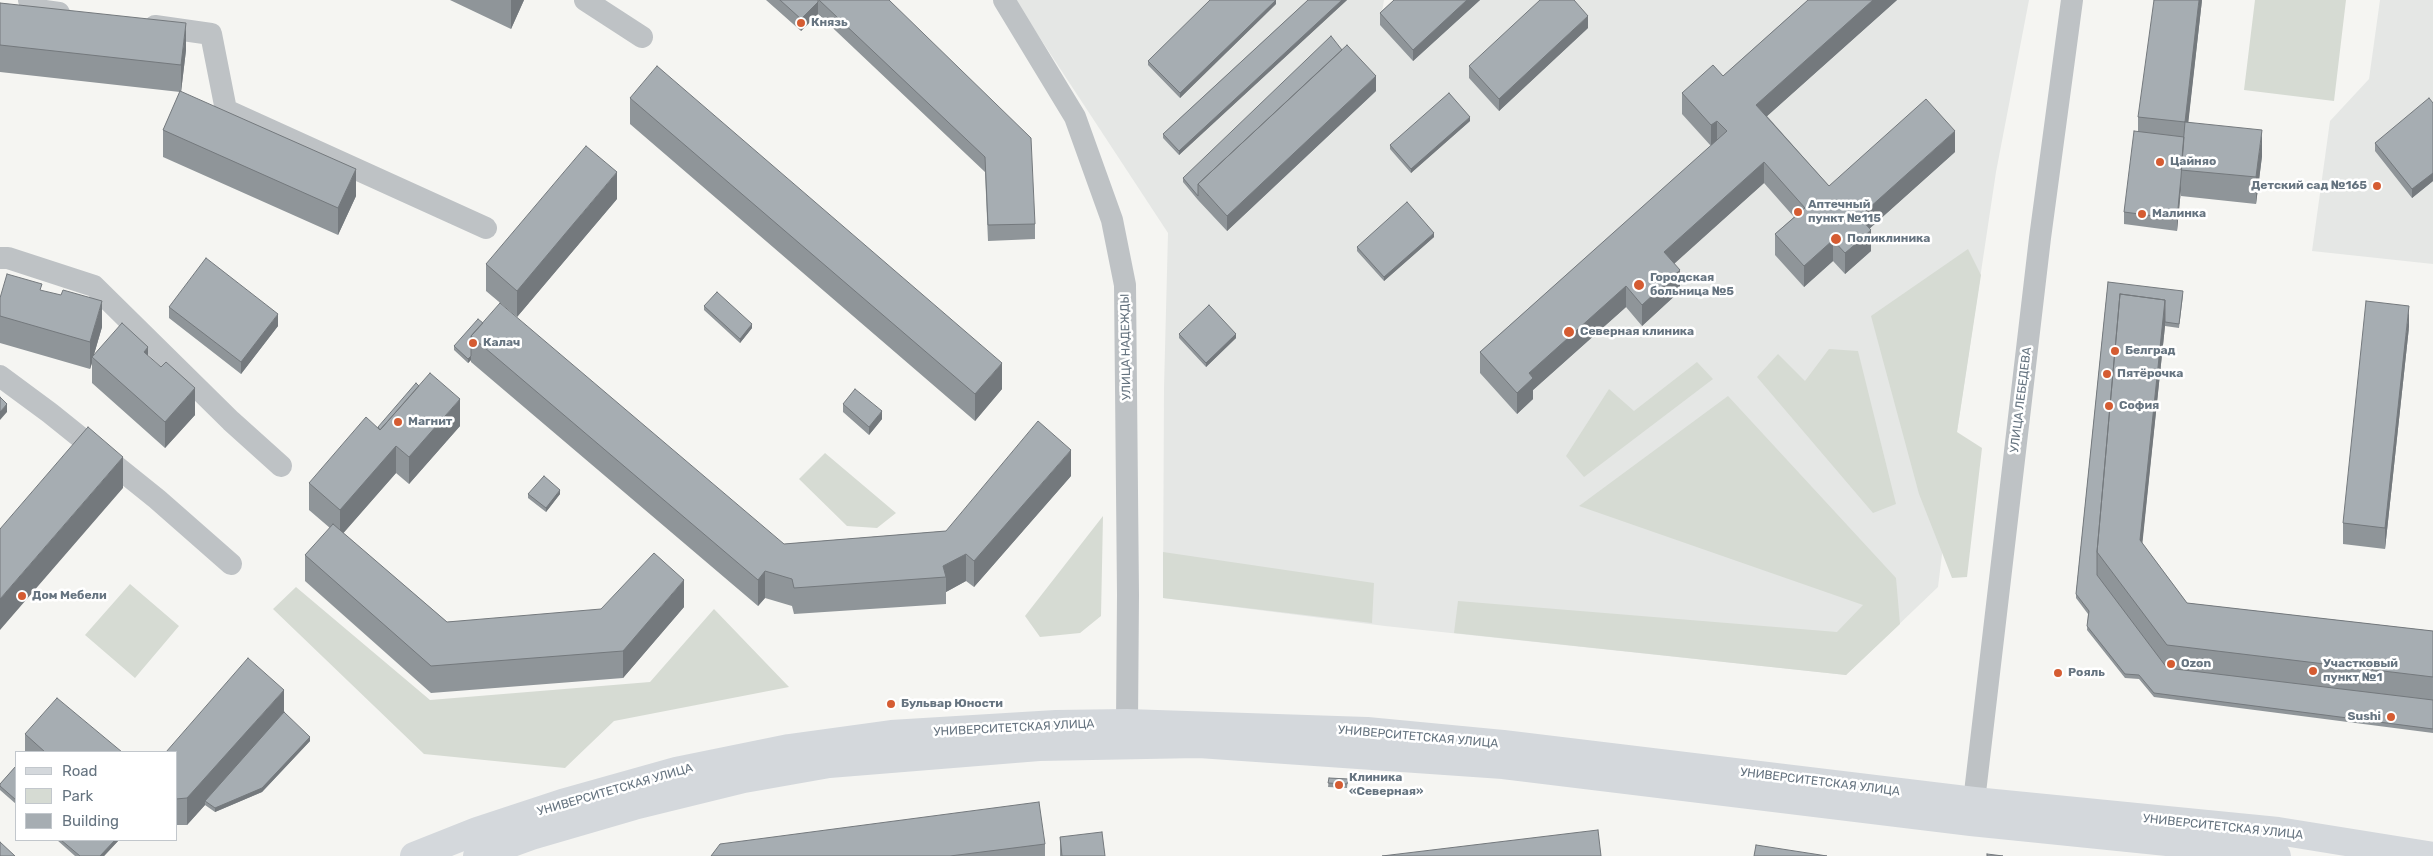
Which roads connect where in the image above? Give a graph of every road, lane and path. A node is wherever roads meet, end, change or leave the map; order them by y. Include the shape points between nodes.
1 (29, 0) edge
2 (585, 0) edge
3 (1004, 0) edge
4 (2072, 0) edge
5 (79, 15) edge
6 (136, 23) edge
7 (642, 37) dead end
8 (486, 228) dead end
9 (0, 258) edge
10 (0, 376) edge
11 (281, 466) dead end
12 (231, 564) dead end
13 (1128, 734) junction
14 (1973, 812) junction
15 (480, 847) edge
16 (422, 854) edge
17 (2277, 856) edge
18 (2433, 856) edge

1 - 5 street via 32,9
2 - 7 street
3 - 13 street, УЛИЦА НАДЕЖДЫ via 1075,117 1112,220 1125,285
4 - 14 street, УЛИЦА ЛЕБЕДЕВА via 2040,238
6 - 8 street via 212,34 226,110
9 - 11 street via 94,286
10 - 12 street via 156,499
13 - 14 main road, УНИВЕРСИТЕТСКАЯ УЛИЦА via 1367,731 1503,744 1678,776
13 - 15 main road, УНИВЕРСИТЕТСКАЯ УЛИЦА via 1056,724 891,734 789,748 676,771 562,803
14 - 17 main road, УНИВЕРСИТЕТСКАЯ УЛИЦА
14 - 18 main road, УНИВЕРСИТЕТСКАЯ УЛИЦА via 2278,832
15 - 16 main road, УНИВЕРСИТЕТСКАЯ УЛИЦА

